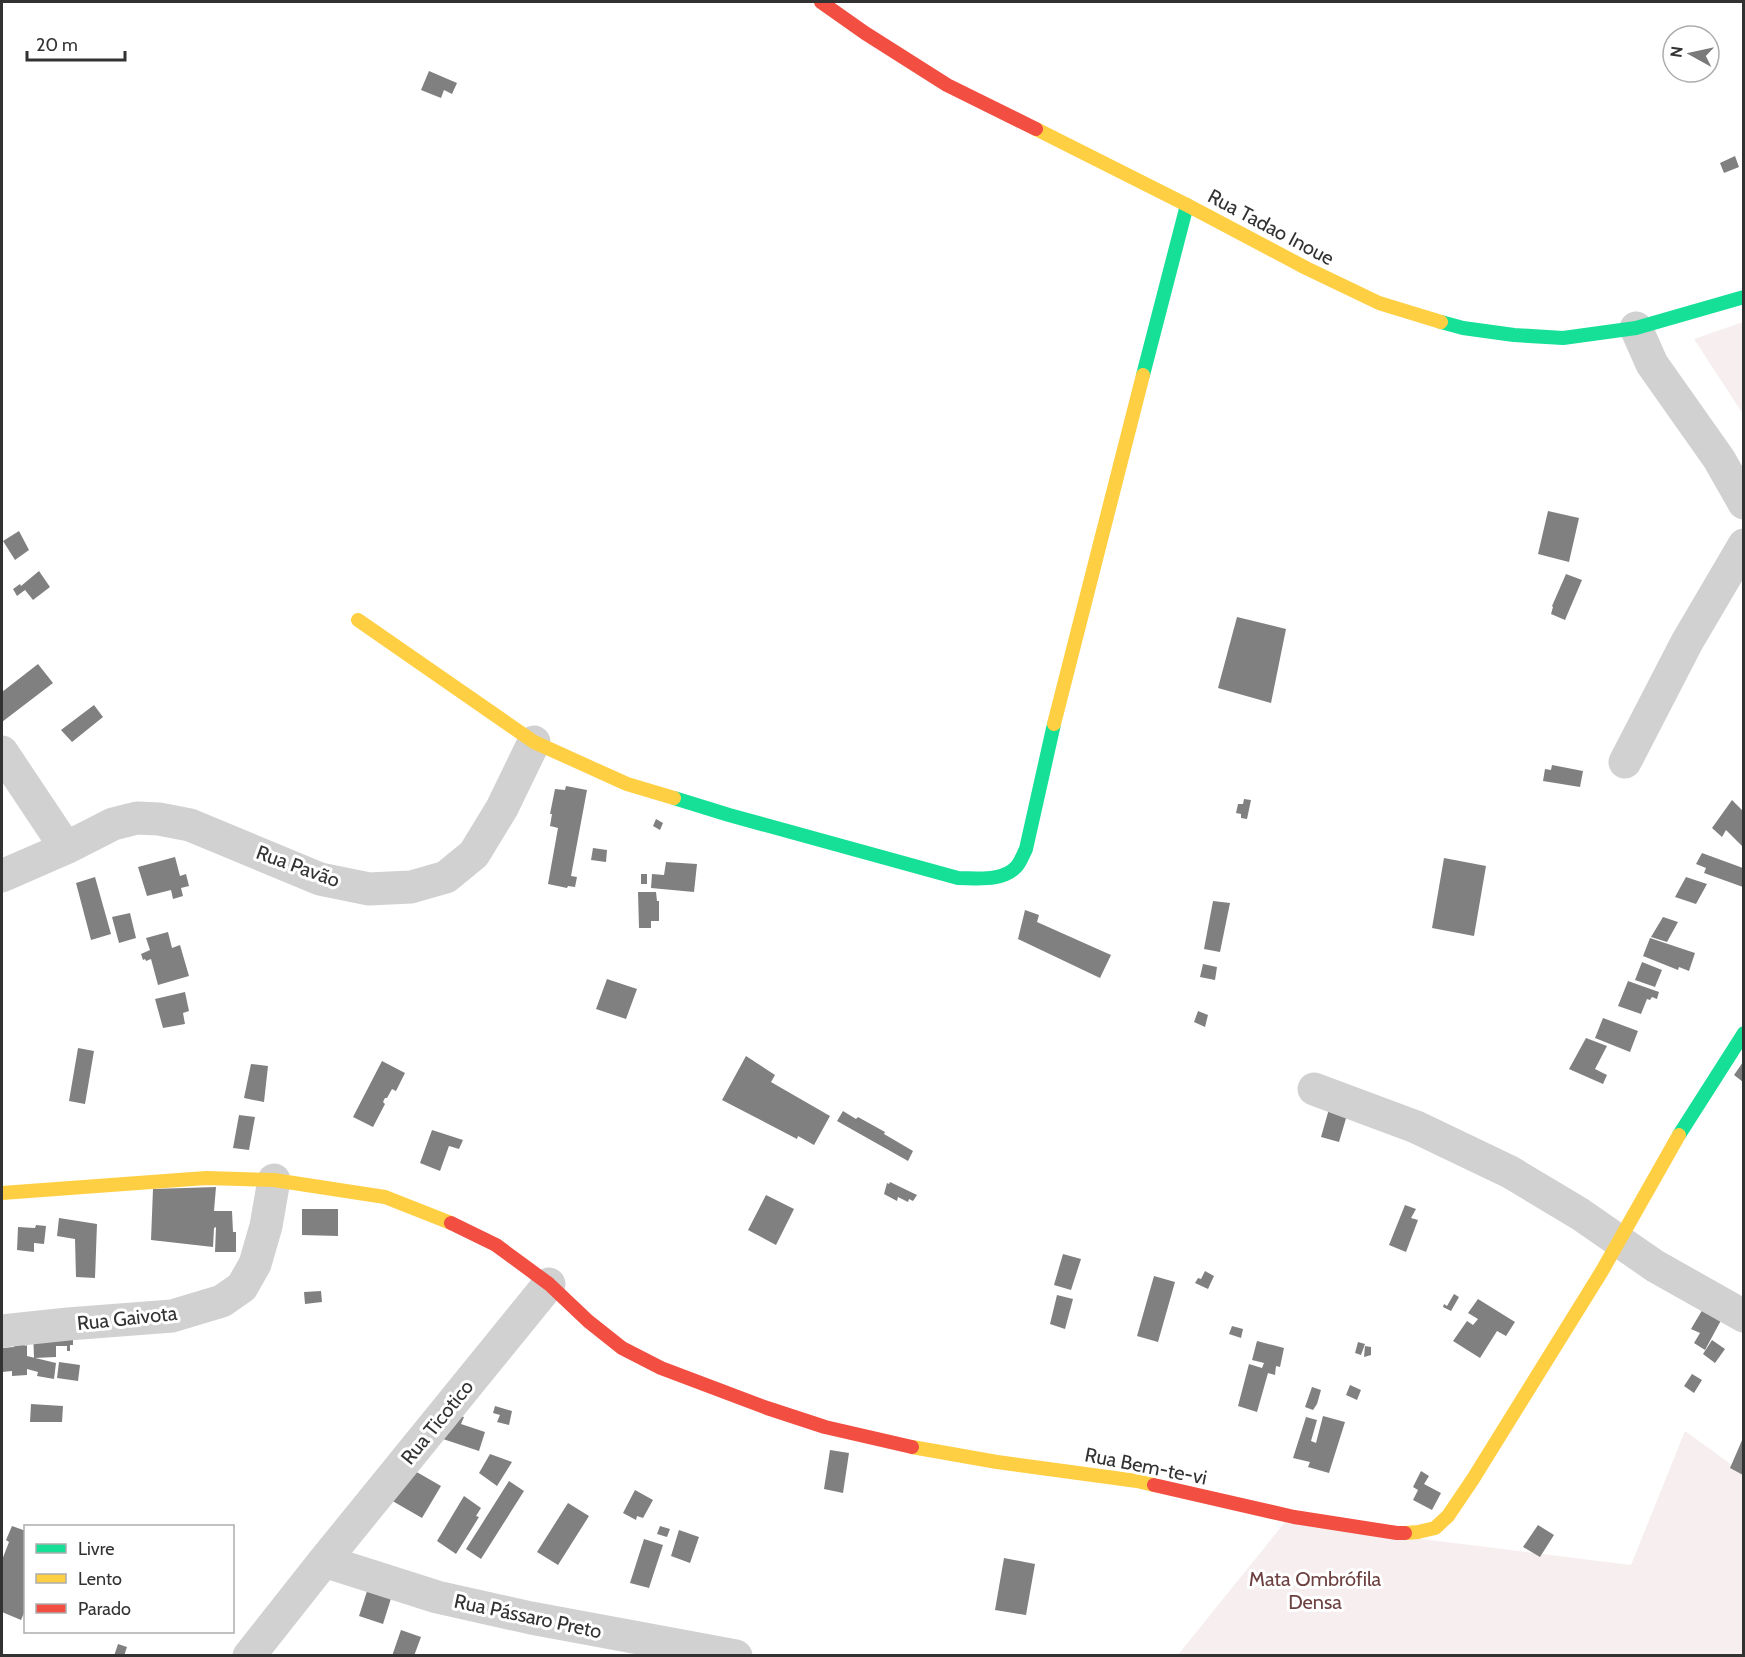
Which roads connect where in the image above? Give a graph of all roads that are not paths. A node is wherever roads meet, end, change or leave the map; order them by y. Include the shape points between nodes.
1 (821, 2) edge
2 (1187, 205) junction
3 (1743, 297) edge
4 (1636, 328) junction
5 (1743, 503) edge
6 (1743, 545) edge
7 (358, 620) dead end
8 (534, 742) junction
9 (2, 752) edge
10 (1625, 762) dead end
11 (66, 848) junction
12 (2, 876) edge
13 (1743, 1033) edge
14 (1314, 1089) dead end
15 (274, 1180) junction
16 (2, 1192) edge
17 (1620, 1243) junction
18 (549, 1284) junction
19 (1743, 1316) edge
20 (2, 1331) edge
21 (324, 1561) junction
22 (249, 1656) edge
23 (736, 1656) edge

1 - 2 street, Rua Tadao Inoue via 947,86
2 - 4 street, Rua Tadao Inoue via 1378,303 1463,328 1563,338
2 - 8 street via 1057,710 1026,849 1017,866 993,877 958,878 627,784
3 - 4 street, Rua Tadao Inoue
4 - 5 street via 1652,364 1719,459
6 - 10 street
7 - 8 street
8 - 11 street, Rua Pavão via 474,854 446,877 411,887 369,889 320,879 190,825 159,819 137,818 113,824
9 - 11 street
11 - 12 street, Rua Pavão
13 - 17 street, Rua Bem-te-vi via 1688,1120
14 - 17 street via 1416,1127 1510,1172
15 - 16 street, Rua Bem-te-vi via 206,1178
15 - 18 street, Rua Bem-te-vi via 385,1197 496,1245
15 - 20 street, Rua Gaivota via 255,1264 242,1287 222,1301 172,1316
17 - 18 street, Rua Bem-te-vi via 1448,1516 1435,1528 1397,1533 1294,1517 1137,1481 900,1445 825,1427 661,1368 622,1348
17 - 19 street
18 - 21 street, Rua Ticotico
21 - 22 street, Rua Ticotico
21 - 23 street, Rua Pássaro Preto via 437,1596 520,1616

